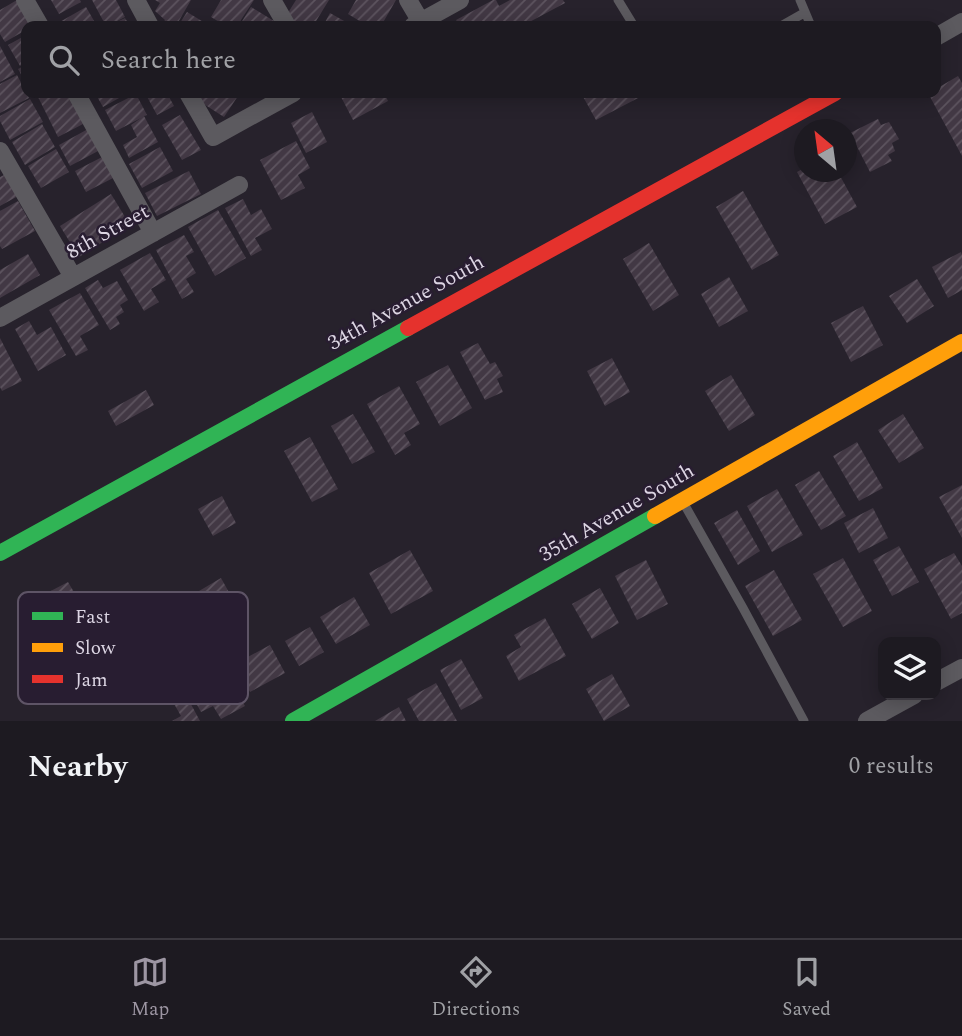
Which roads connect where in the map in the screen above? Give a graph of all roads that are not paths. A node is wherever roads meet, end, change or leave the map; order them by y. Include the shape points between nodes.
1 (26, 0) edge
2 (136, 0) edge
3 (272, 0) edge
4 (408, 0) edge
5 (460, 0) edge
6 (618, 0) edge
7 (800, 0) edge
8 (804, 13) junction
9 (37, 21) edge
10 (147, 21) edge
11 (284, 21) edge
12 (416, 21) edge
13 (422, 21) edge
14 (631, 21) edge
15 (790, 21) edge
16 (808, 21) edge
17 (962, 23) edge
18 (941, 34) edge
19 (79, 98) edge
20 (191, 98) edge
21 (284, 98) edge
22 (826, 98) edge
23 (0, 151) edge
24 (239, 185) dead end
25 (153, 233) junction
26 (73, 277) junction
27 (0, 318) edge
28 (962, 342) edge
29 (682, 500) junction
30 (0, 554) edge
31 (962, 667) edge
32 (941, 679) edge
33 (905, 700) edge
34 (293, 721) edge
35 (804, 721) edge
36 (867, 721) edge

1 - 9 street
2 - 10 street
3 - 11 street
4 - 12 street
5 - 13 street
6 - 14 lane
7 - 8 lane
8 - 15 lane
8 - 16 lane
17 - 18 street
19 - 25 street
20 - 21 street via 213,137
22 - 30 street, 34th Avenue South
23 - 26 street
24 - 25 street, 8th Street
25 - 26 street, 8th Street
26 - 27 street, 8th Street
28 - 29 street, 35th Avenue South
29 - 34 street, 35th Avenue South
29 - 35 lane
31 - 32 street
33 - 36 street

